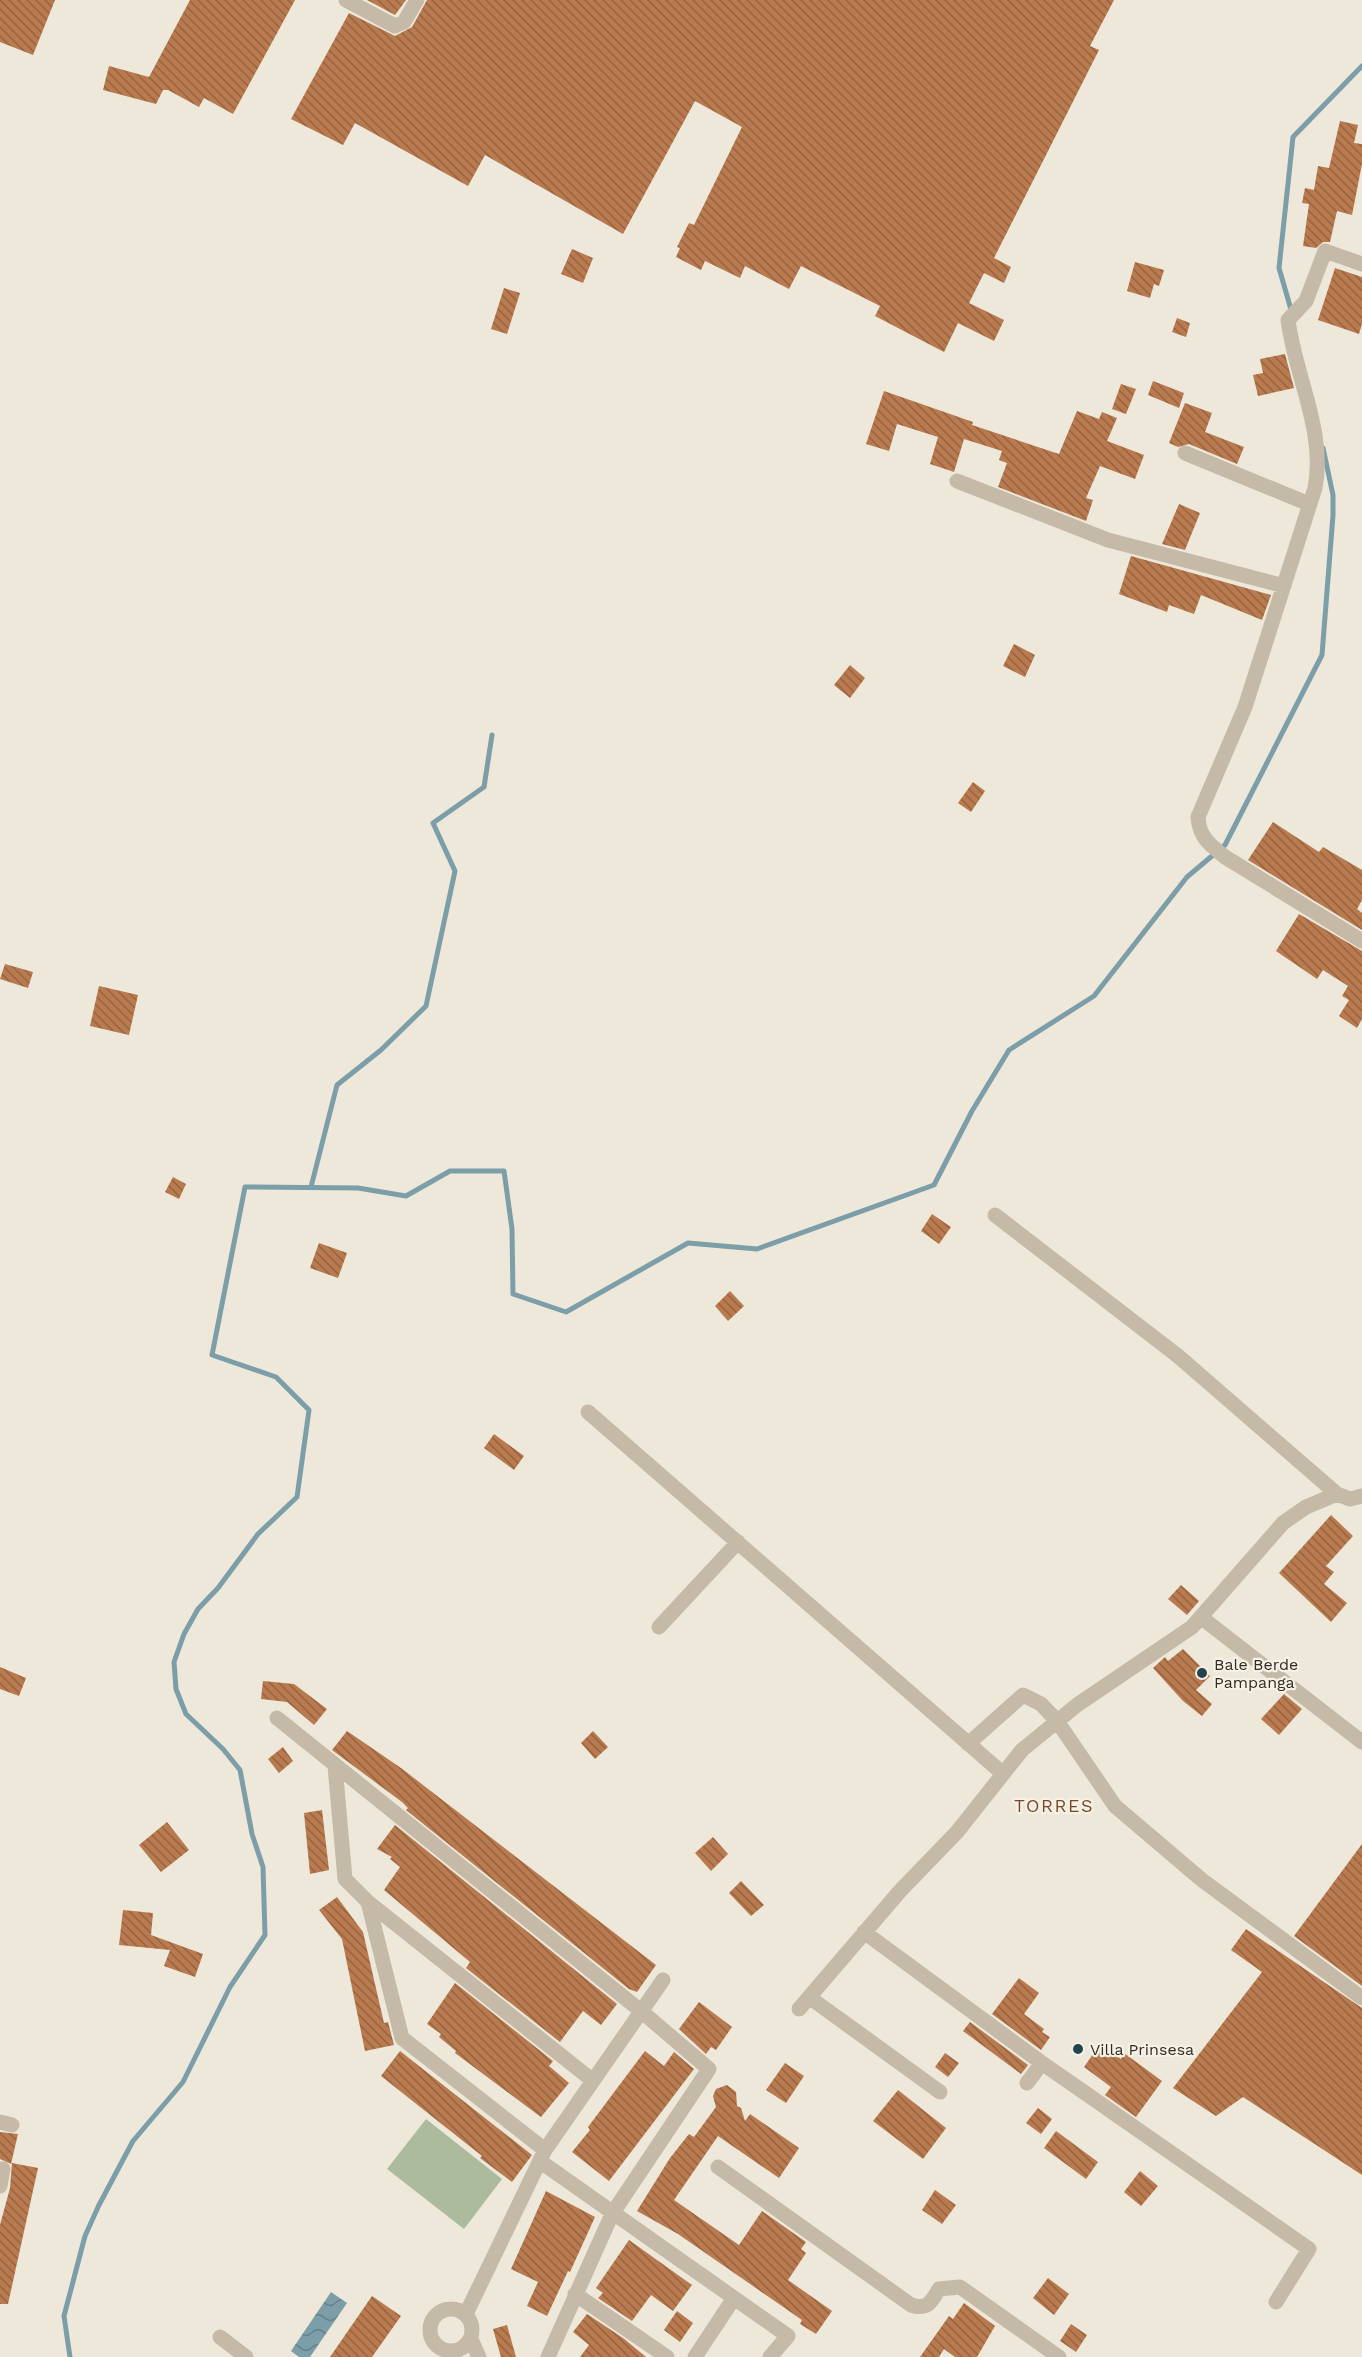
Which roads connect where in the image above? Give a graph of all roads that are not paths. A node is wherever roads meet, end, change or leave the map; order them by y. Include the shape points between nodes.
1 (345, 0) edge
2 (417, 0) edge
3 (1362, 264) edge
4 (1185, 453) dead end
5 (957, 481) dead end
6 (1309, 504) junction
7 (1284, 586) junction
8 (1362, 941) edge
9 (994, 1215) dead end
10 (588, 1412) dead end
11 (1337, 1494) junction
12 (1362, 1496) edge
13 (738, 1542) junction
14 (1202, 1618) junction
15 (658, 1627) dead end
16 (277, 1718) dead end
17 (1057, 1721) junction
18 (1362, 1742) edge
19 (968, 1743) junction
20 (335, 1766) junction
21 (1002, 1772) junction
22 (368, 1902) junction
23 (864, 1932) junction
24 (663, 1980) dead end
25 (809, 1997) junction
26 (1362, 1998) edge
27 (798, 2010) dead end
28 (641, 2011) junction
29 (1042, 2063) junction
30 (592, 2080) junction
31 (1027, 2083) dead end
32 (940, 2092) dead end
33 (543, 2156) junction
34 (718, 2167) dead end
35 (0, 2169) edge
36 (0, 2186) edge
37 (612, 2214) junction
38 (575, 2294) junction
39 (734, 2298) junction
40 (1276, 2301) dead end
41 (466, 2314) junction
42 (220, 2337) dead end
43 (471, 2338) junction
44 (434, 2352) edge
45 (246, 2357) edge
46 (478, 2357) edge
47 (548, 2357) edge
48 (668, 2357) edge
49 (695, 2357) edge
50 (770, 2357) edge
51 (1059, 2357) edge

1 - 2 street via 395,26 404,22
3 - 6 street via 1325,251 1306,301 1291,317 1318,454 1319,469
4 - 6 street
5 - 7 street via 1108,540
6 - 7 street
7 - 8 street via 1245,707 1202,805 1198,826 1205,841 1225,857
9 - 11 street via 1178,1356
10 - 13 street
11 - 12 street via 1350,1499
11 - 14 street via 1306,1507 1283,1523
13 - 15 street
13 - 19 street
14 - 17 street
14 - 18 street
16 - 20 street
17 - 19 street via 1041,1704 1023,1695
17 - 21 street
17 - 26 street via 1115,1806 1202,1880
19 - 21 street
20 - 22 street via 345,1879
20 - 28 street
21 - 23 street via 957,1832
22 - 30 street
22 - 33 street via 402,2038
23 - 25 street
23 - 29 street
24 - 28 street
25 - 27 street
25 - 32 street
28 - 30 street
28 - 37 street via 708,2069
29 - 31 street
29 - 40 street via 1309,2249
30 - 33 street
33 - 37 street
33 - 41 street
34 - 51 street via 911,2305 930,2305 939,2289 960,2287
35 - 36 street
37 - 38 street
37 - 39 street
38 - 47 street
38 - 48 street
39 - 49 street
39 - 50 street via 788,2336
41 - 43 street via 473,2331
41 - 44 street via 450,2308 437,2314 431,2328
42 - 45 street
43 - 44 street via 457,2351
43 - 46 street

